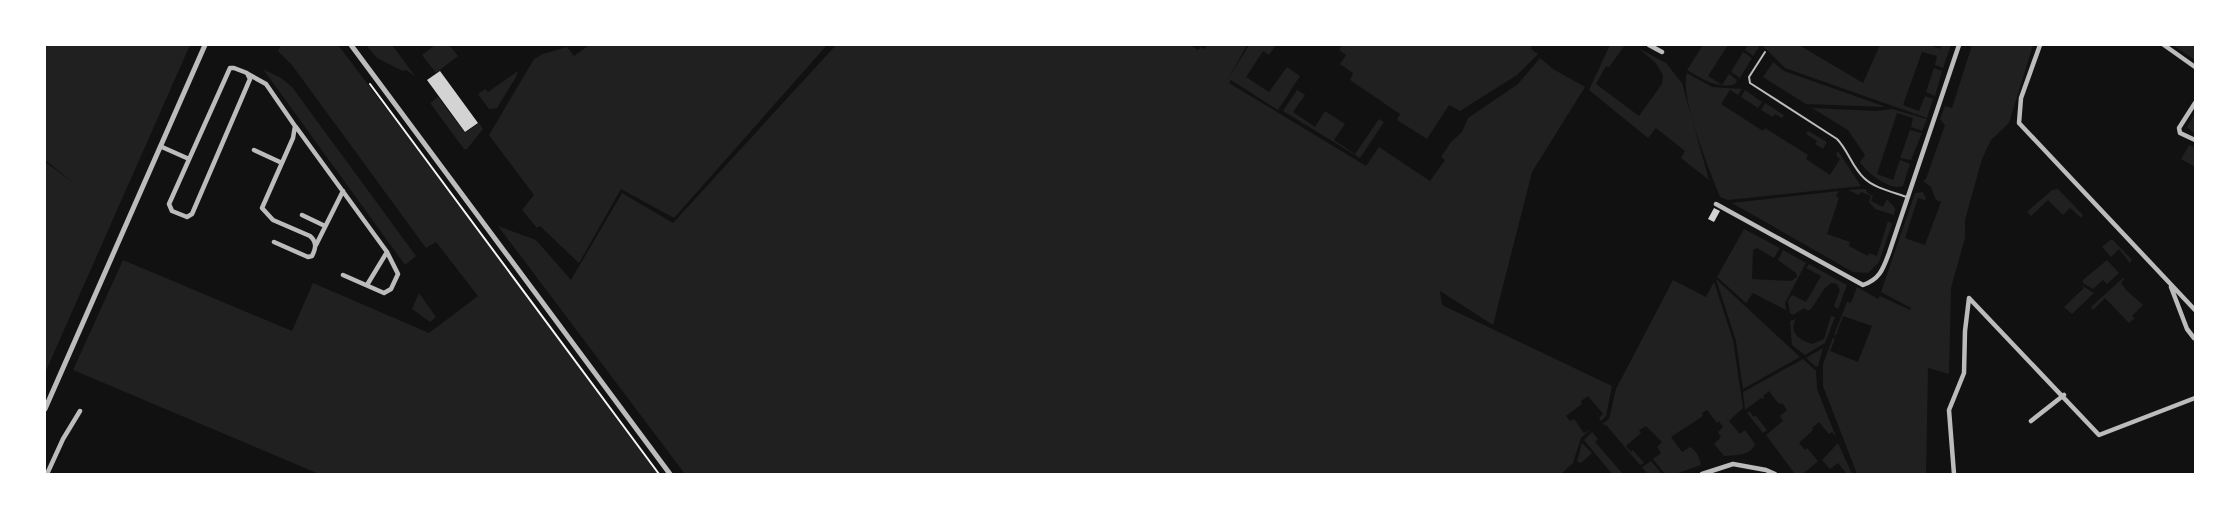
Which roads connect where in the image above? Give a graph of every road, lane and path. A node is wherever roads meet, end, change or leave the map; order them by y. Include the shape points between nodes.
1 (205, 45) edge
2 (351, 45) edge
3 (1649, 45) edge
4 (1959, 45) edge
5 (2040, 45) edge
6 (2164, 45) edge
7 (1662, 52) dead end
8 (1765, 52) dead end
9 (2195, 67) edge
10 (247, 73) junction
11 (364, 77) dead end
12 (2195, 103) edge
13 (295, 126) junction
14 (2195, 140) edge
15 (162, 147) junction
16 (254, 150) dead end
17 (189, 159) junction
18 (282, 162) junction
19 (342, 191) junction
20 (1908, 198) junction
21 (1716, 204) dead end
22 (302, 215) dead end
23 (325, 226) junction
24 (274, 242) dead end
25 (316, 245) junction
26 (387, 252) junction
27 (343, 275) dead end
28 (367, 285) junction
29 (2170, 286) junction
30 (2195, 310) edge
31 (2195, 329) edge
32 (2194, 340) edge
33 (2064, 395) junction
34 (2195, 398) edge
35 (45, 408) edge
36 (80, 411) dead end
37 (2031, 422) dead end
38 (48, 474) edge
39 (659, 474) edge
40 (670, 474) edge
41 (1702, 474) edge
42 (1775, 474) edge
43 (1954, 474) edge

1 - 15 street
2 - 40 street
3 - 7 street
4 - 20 street
5 - 29 street via 2021,98 2019,124
6 - 9 street
8 - 20 lane via 1749,77 1750,83 1837,139 1863,177 1871,183
10 - 13 street via 266,84
10 - 17 street via 234,68 228,70
10 - 17 street via 250,79 192,214 187,217 172,211 168,204
11 - 39 path
12 - 14 street via 2179,128 2180,133
13 - 18 street
13 - 19 street
15 - 17 street
15 - 35 street
16 - 18 street
18 - 25 street via 262,208 273,220 310,236
19 - 23 street
19 - 26 street
20 - 21 street via 1882,272 1874,281 1864,285
22 - 23 street
23 - 25 street
24 - 25 street via 308,257 312,256
26 - 28 street
26 - 28 street via 398,274 391,289 384,293
27 - 28 street
29 - 30 street
29 - 32 street
31 - 32 street
33 - 34 street via 2099,435
33 - 37 street
33 - 43 street via 1969,298 1964,373 1949,410
36 - 38 street
41 - 42 street via 1733,464

